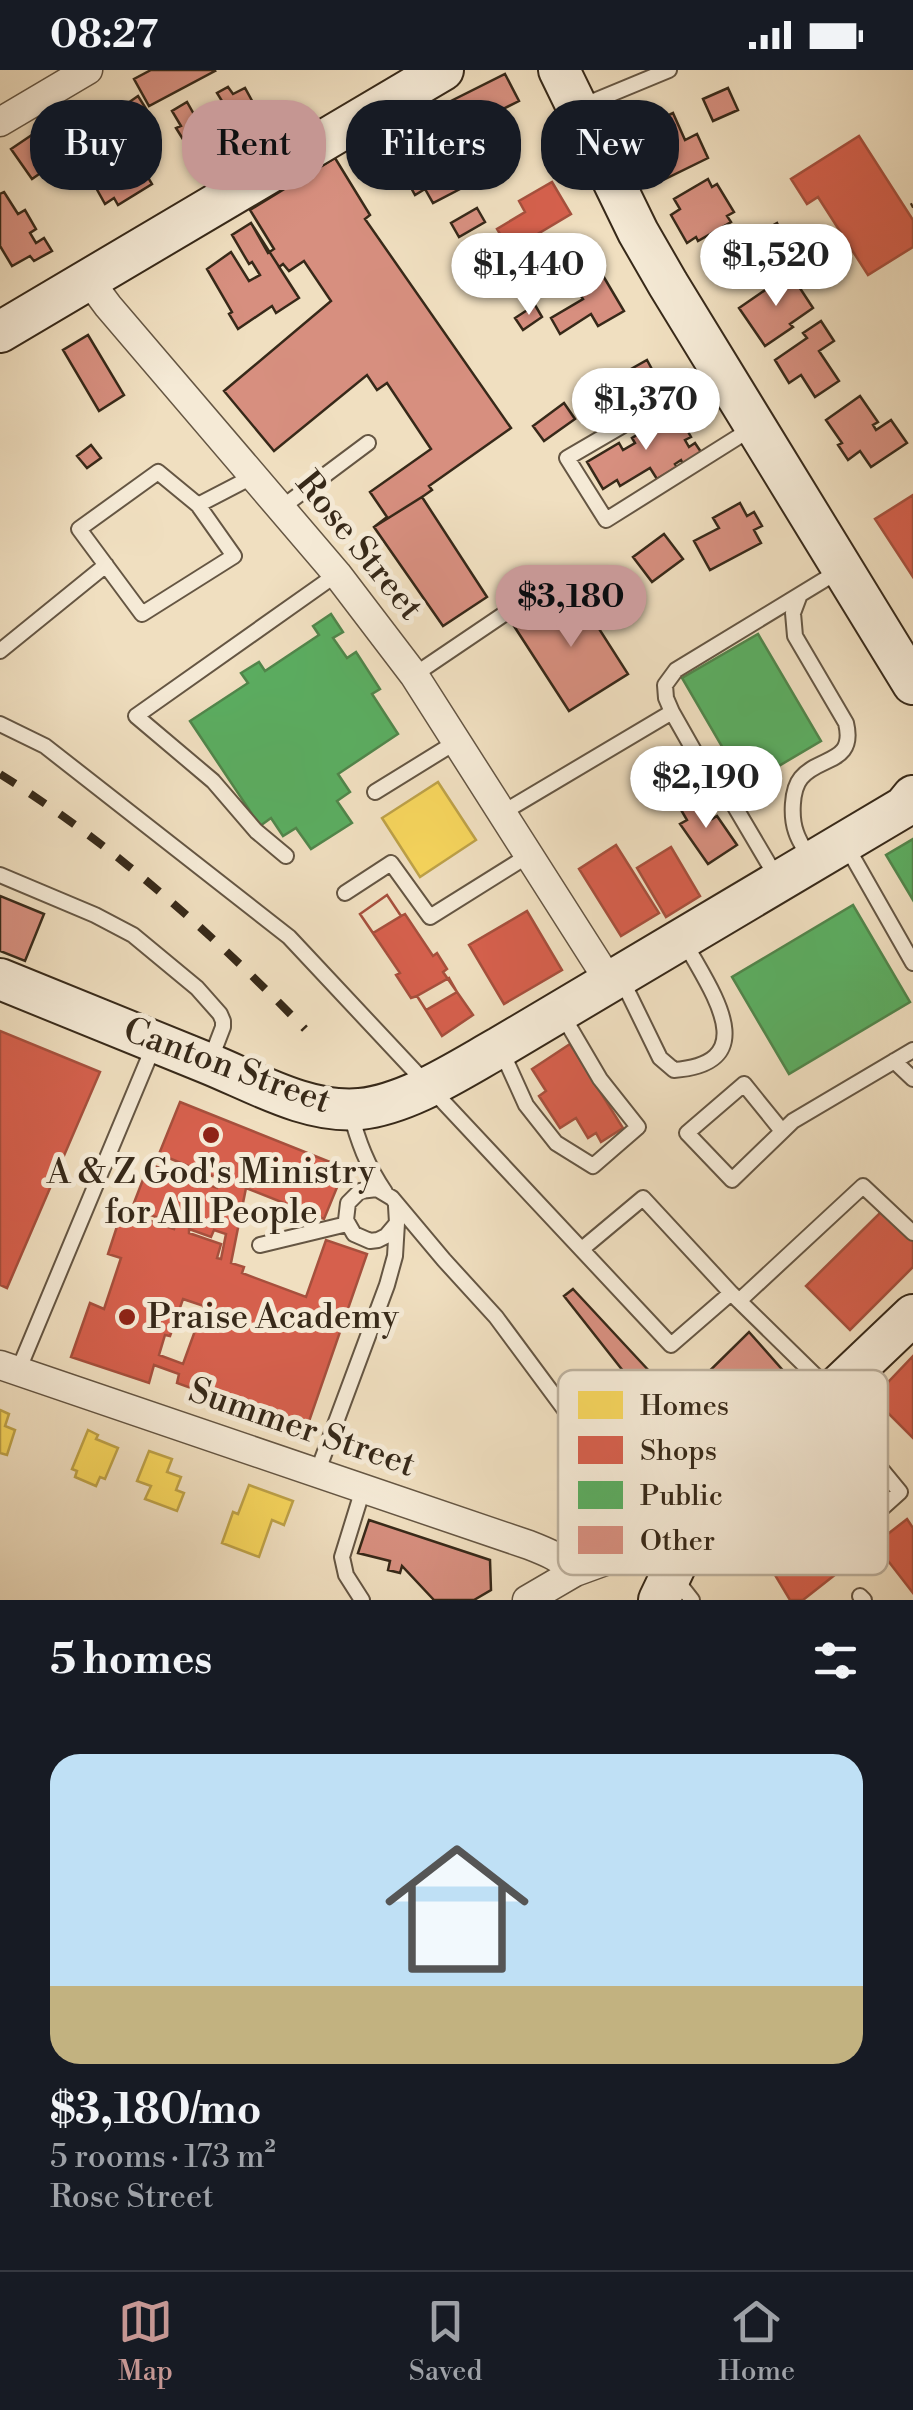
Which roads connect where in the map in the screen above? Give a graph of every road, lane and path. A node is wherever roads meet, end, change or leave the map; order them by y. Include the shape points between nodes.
1 (88, 70) edge
2 (442, 70) edge
3 (560, 70) edge
4 (669, 70) edge
5 (574, 100) edge
6 (597, 100) edge
7 (0, 122) edge
8 (618, 190) edge
9 (88, 279) junction
10 (0, 332) edge
11 (719, 370) junction
12 (755, 427) junction
13 (368, 444) dead end
14 (254, 476) junction
15 (198, 505) junction
16 (282, 508) junction
17 (106, 566) junction
18 (842, 568) junction
19 (337, 574) junction
20 (799, 596) junction
21 (513, 608) dead end
22 (0, 651) edge
23 (414, 675) junction
24 (913, 684) edge
25 (672, 712) junction
26 (0, 724) edge
27 (456, 742) junction
28 (375, 792) dead end
29 (910, 803) edge
30 (502, 813) junction
31 (529, 855) junction
32 (286, 856) dead end
33 (812, 862) junction
34 (0, 875) edge
35 (345, 894) dead end
36 (682, 938) junction
37 (913, 963) edge
38 (614, 978) junction
39 (0, 980) edge
40 (559, 1010) junction
41 (155, 1042) junction
42 (500, 1047) junction
43 (913, 1050) edge
44 (894, 1061) junction
45 (210, 1064) junction
46 (913, 1079) edge
47 (428, 1086) junction
48 (350, 1109) junction
49 (782, 1132) junction
50 (386, 1192) junction
51 (396, 1206) junction
52 (397, 1223) junction
53 (347, 1224) junction
54 (913, 1234) edge
55 (260, 1245) dead end
56 (582, 1250) junction
57 (735, 1296) junction
58 (913, 1315) edge
59 (9, 1368) edge
60 (804, 1370) edge
61 (855, 1370) edge
62 (558, 1404) edge
63 (316, 1473) junction
64 (888, 1476) edge
65 (363, 1489) junction
66 (888, 1503) edge
67 (558, 1559) edge
68 (569, 1575) edge
69 (362, 1600) edge
70 (527, 1600) edge

1 - 7 street
2 - 9 main road
3 - 5 main road
4 - 6 lane
8 - 11 main road
9 - 10 main road
9 - 14 street, Rose Street
11 - 12 main road
11 - 12 lane via 567,458 606,520
12 - 18 main road
13 - 16 lane
14 - 15 lane
14 - 16 street, Rose Street
15 - 17 lane via 158,472 79,530
15 - 17 lane via 234,556 142,614
16 - 19 street, Rose Street
17 - 22 lane
18 - 20 lane
18 - 24 main road
19 - 23 street, Rose Street
19 - 32 lane via 136,716 213,781
20 - 25 lane via 676,670 665,685
20 - 33 lane via 795,636 848,736 840,753 796,786 795,831
21 - 23 lane
23 - 27 street, Rose Street
25 - 30 lane
25 - 33 lane via 713,782
26 - 47 lane via 44,746 289,937
27 - 28 lane
27 - 30 street, Rose Street
29 - 33 main road, Canton Street
30 - 31 street, Rose Street
31 - 35 lane via 430,917 391,863
31 - 38 street, Rose Street
33 - 36 main road, Canton Street
33 - 37 lane
34 - 45 lane via 133,935 196,988 224,1024
36 - 38 main road, Canton Street
36 - 38 lane via 726,1030 717,1056 706,1064 674,1070 660,1058
38 - 40 main road, Canton Street
39 - 41 main road, Canton Street
40 - 42 main road, Canton Street
40 - 42 lane via 638,1128 594,1166 556,1143 526,1105
41 - 45 main road, Canton Street
41 - 59 lane
42 - 47 main road, Canton Street
43 - 44 lane
44 - 46 lane
44 - 49 lane
45 - 48 main road, Canton Street via 305,1101
47 - 48 main road, Canton Street via 380,1106
47 - 56 lane
48 - 50 lane via 358,1144
49 - 49 lane via 732,1180 687,1133 744,1084
50 - 51 lane
50 - 53 lane via 368,1188 353,1196
51 - 52 lane
51 - 62 lane via 496,1316
52 - 53 lane via 370,1241
52 - 63 lane via 387,1286
53 - 55 lane
54 - 57 lane via 863,1186
56 - 57 lane via 671,1344
56 - 57 lane via 643,1198
57 - 60 lane
58 - 61 main road
59 - 63 street, Summer Street
63 - 65 street, Summer Street
64 - 66 lane via 900,1492
65 - 67 street, Summer Street
65 - 69 lane via 342,1557
68 - 70 street

